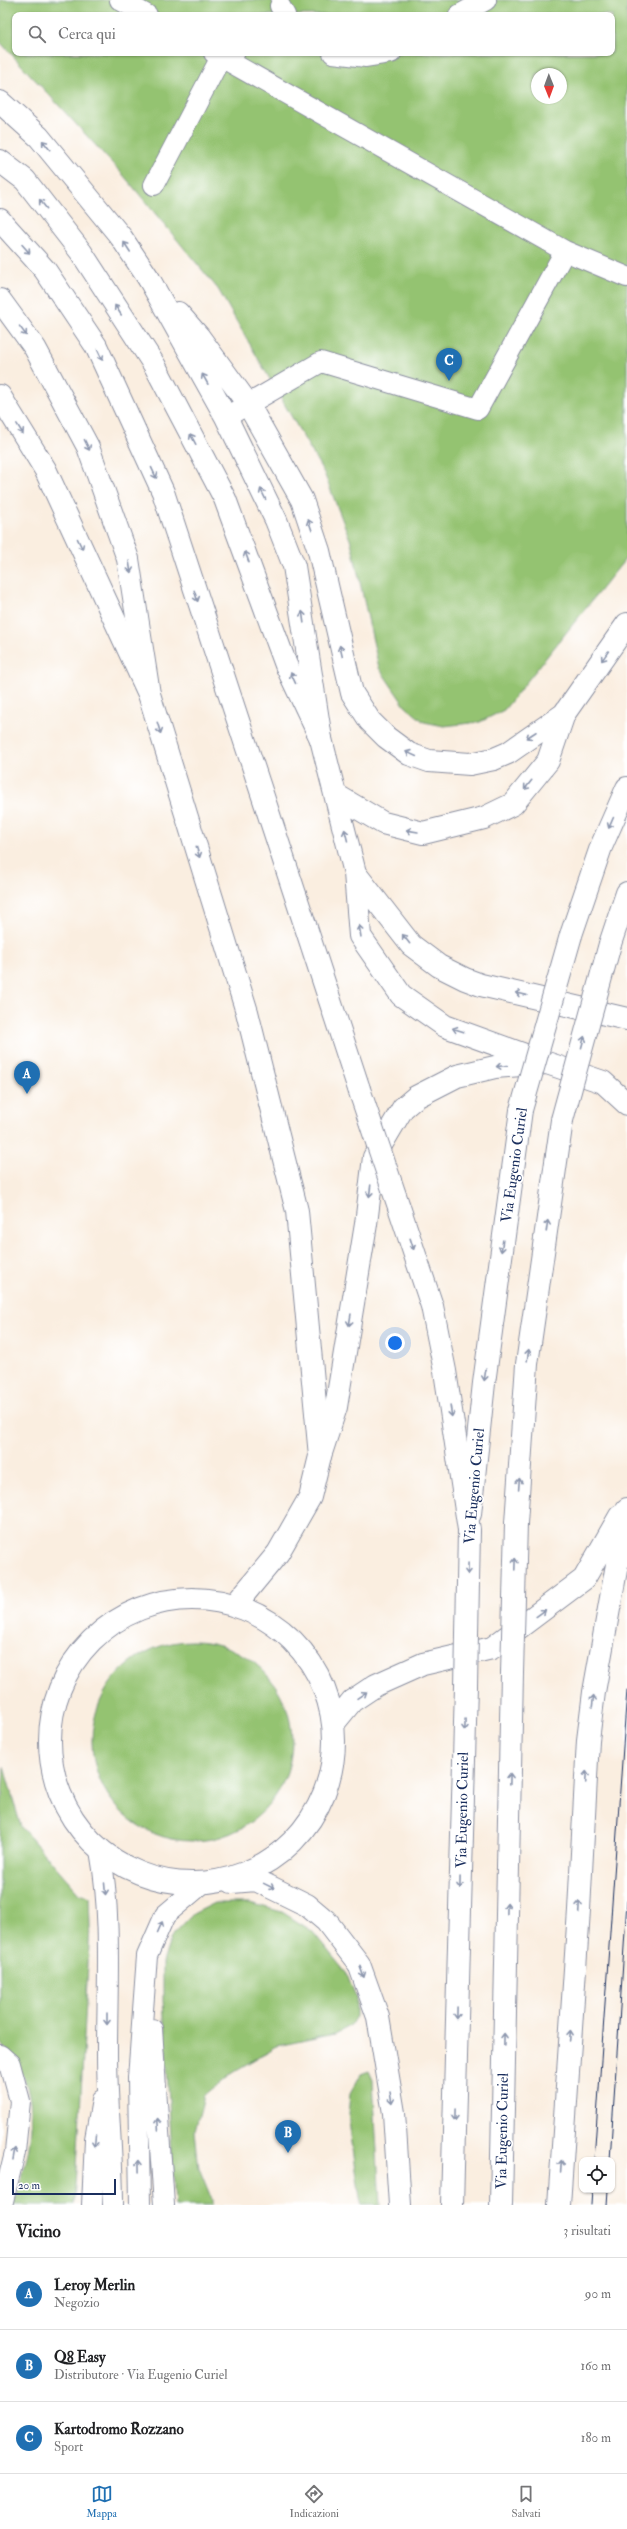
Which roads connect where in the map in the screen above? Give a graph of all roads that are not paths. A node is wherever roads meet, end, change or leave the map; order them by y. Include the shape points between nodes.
1 (120, 0) edge
2 (486, 0) edge
3 (142, 12) edge
4 (464, 12) edge
5 (223, 56) edge
6 (227, 56) edge
7 (358, 56) edge
8 (372, 56) edge
9 (0, 102) edge
10 (0, 161) edge
11 (154, 185) dead end
12 (0, 220) edge
13 (565, 251) junction
14 (627, 277) edge
15 (148, 279) junction
16 (0, 300) edge
17 (0, 396) edge
18 (248, 404) junction
19 (226, 417) junction
20 (627, 624) edge
21 (149, 694) junction
22 (564, 714) junction
23 (321, 739) junction
24 (627, 788) edge
25 (336, 795) junction
26 (355, 873) junction
27 (627, 893) edge
28 (627, 1019) edge
29 (547, 1063) junction
30 (603, 1082) junction
31 (627, 1088) edge
32 (627, 1104) edge
33 (320, 1456) junction
34 (627, 1504) edge
35 (627, 1509) edge
36 (469, 1530) junction
37 (235, 1605) junction
38 (334, 1723) junction
39 (100, 1850) junction
40 (203, 1883) junction
41 (147, 1956) junction
42 (0, 2055) edge
43 (107, 2075) junction
44 (2, 2205) edge
45 (92, 2205) edge
46 (113, 2205) edge
47 (140, 2205) edge
48 (164, 2205) edge
49 (400, 2205) edge
50 (452, 2205) edge
51 (501, 2205) edge
52 (559, 2205) edge

1 - 3 lane
2 - 4 lane
5 - 11 lane
6 - 13 lane
7 - 8 lane
15 -> 9 main road via 121,237 39,137
23 -> 10 main road via 286,665 225,499 154,366 81,252 25,180
12 -> 36 main road, bridge via 45,270 96,346 163,492 432,1306 445,1371
13 - 14 lane
13 - 18 lane via 478,409 321,362
15 - 18 main road via 199,337
19 -> 15 main road
16 -> 21 main road via 35,348 88,447 128,559
17 -> 21 main road via 45,469
18 - 19 lane
22 -> 18 main road via 508,753 481,763 429,761 409,754 386,737 360,710 352,693 319,551 302,500
23 -> 19 main road via 294,566 276,520
20 -> 22 main road
21 -> 33 main road via 247,1012 297,1211
22 -> 25 main road via 548,761 514,804 484,818 423,833 383,823
23 - 25 main road
24 -> 36 main road, Via Eugenio Curiel, bridge via 601,847 571,936 521,1110 484,1383
26 -> 25 main road
28 -> 26 main road via 482,985 458,976 411,945
29 -> 26 main road via 445,1026 401,995 360,936
51 -> 27 main road, Via Eugenio Curiel, bridge via 516,1523 527,1364 562,1120 610,944
29 - 30 main road
29 -> 33 main road via 495,1067 457,1076 416,1097 404,1108 374,1157 366,1224 336,1407
30 - 31 main road
30 - 32 main road
33 - 37 main road via 310,1497 285,1541
38 -> 34 main road via 352,1701 376,1685 423,1664 492,1648 558,1600 584,1579
52 -> 35 main road via 588,1740 594,1692
36 -> 50 main road, Via Eugenio Curiel, bridge
37 - 38 main road via 271,1622 302,1649 324,1683
37 - 39 main road via 196,1598 157,1603 121,1618 90,1642 67,1673 53,1710 49,1748 57,1786 74,1821
38 - 40 main road via 333,1768 317,1812 288,1848 248,1873
39 - 40 main road via 131,1870 166,1882
39 -> 43 lane via 106,1896
41 -> 40 lane via 165,1915
40 -> 49 main road via 256,1880 307,1905 326,1921 359,1964 378,2017 394,2113
47 -> 41 lane via 138,2078
48 -> 41 lane
44 -> 42 lane via 15,2152 20,2101 10,2064
43 -> 45 lane via 95,2140
43 - 46 lane

